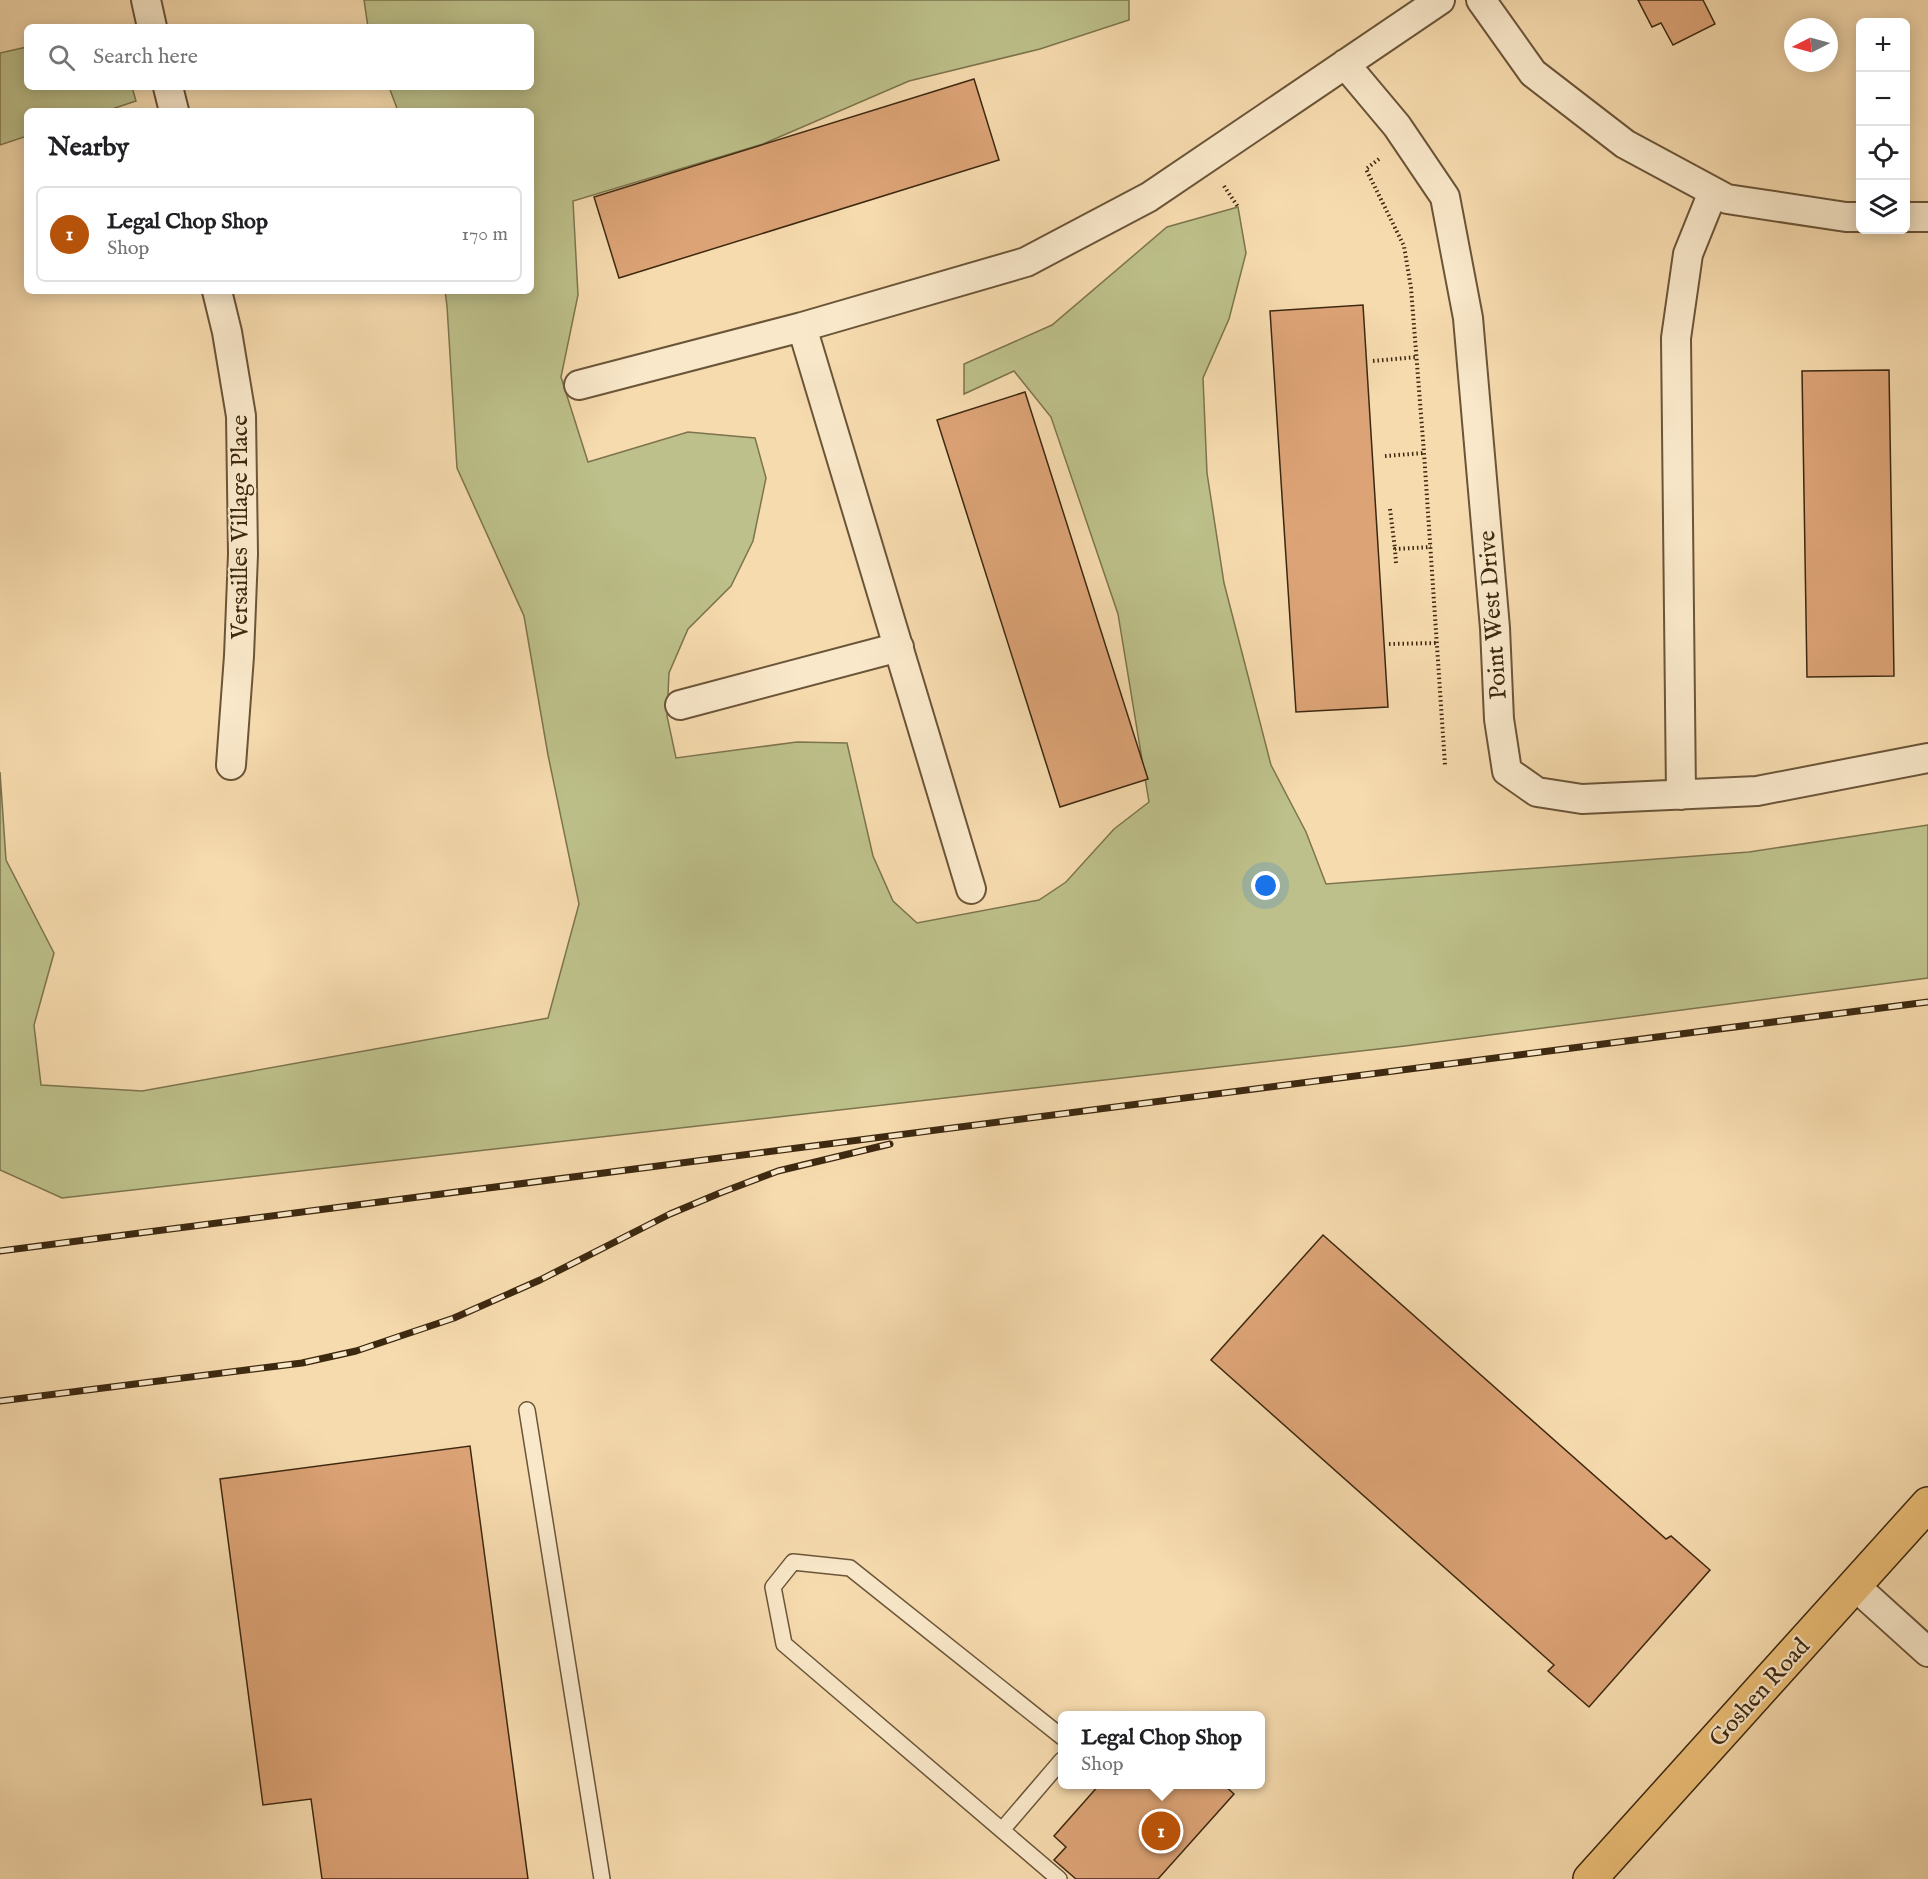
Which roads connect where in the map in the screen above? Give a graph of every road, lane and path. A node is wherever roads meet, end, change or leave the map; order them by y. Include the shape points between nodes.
1 (146, 0) edge
2 (1440, 0) edge
3 (1481, 0) edge
4 (151, 24) edge
5 (1345, 64) junction
6 (169, 90) edge
7 (173, 108) edge
8 (1385, 154) dead end
9 (1221, 177) dead end
10 (1713, 192) junction
11 (1238, 207) dead end
12 (1856, 217) edge
13 (1910, 217) edge
14 (1928, 217) edge
15 (218, 294) edge
16 (802, 327) junction
17 (1417, 357) junction
18 (1373, 361) dead end
19 (579, 385) dead end
20 (1424, 453) junction
21 (1385, 456) dead end
22 (1390, 509) dead end
23 (1431, 547) junction
24 (1395, 549) junction
25 (1396, 563) dead end
26 (1437, 642) junction
27 (1389, 644) dead end
28 (899, 647) junction
29 (680, 705) dead end
30 (1928, 758) edge
31 (231, 765) dead end
32 (1445, 765) dead end
33 (1681, 795) junction
34 (971, 889) dead end
35 (527, 1410) dead end
36 (1928, 1504) edge
37 (1855, 1587) junction
38 (1928, 1652) edge
39 (1058, 1734) edge
40 (1058, 1765) edge
41 (1002, 1830) junction
42 (602, 1879) edge
43 (1059, 1879) edge
44 (1590, 1879) edge

1 - 4 street
2 - 5 street
3 - 10 street via 1533,73 1625,144
5 - 16 street via 1149,197 1026,262
5 - 33 street, Point West Drive via 1397,126 1445,197 1468,318 1496,628 1499,719 1507,771 1537,792 1582,799
6 - 7 street
8 - 17 path via 1366,169 1404,246
9 - 11 path
10 - 12 street via 1726,199
10 - 33 street via 1688,254 1676,338
13 - 14 street
15 - 31 street, Versailles Village Place via 241,416 243,565
16 - 19 street
16 - 28 street
17 - 18 path
17 - 20 path
20 - 21 path
20 - 23 path
22 - 24 path
23 - 24 path
23 - 26 path
24 - 25 path
26 - 27 path
26 - 32 path
28 - 29 street
28 - 34 street
30 - 33 street, Point West Drive via 1757,791
35 - 42 lane
36 - 37 main road, Goshen Road
37 - 38 street
37 - 44 main road, Goshen Road
39 - 41 lane via 849,1568 793,1562 773,1587 784,1644
40 - 41 lane
41 - 43 lane

